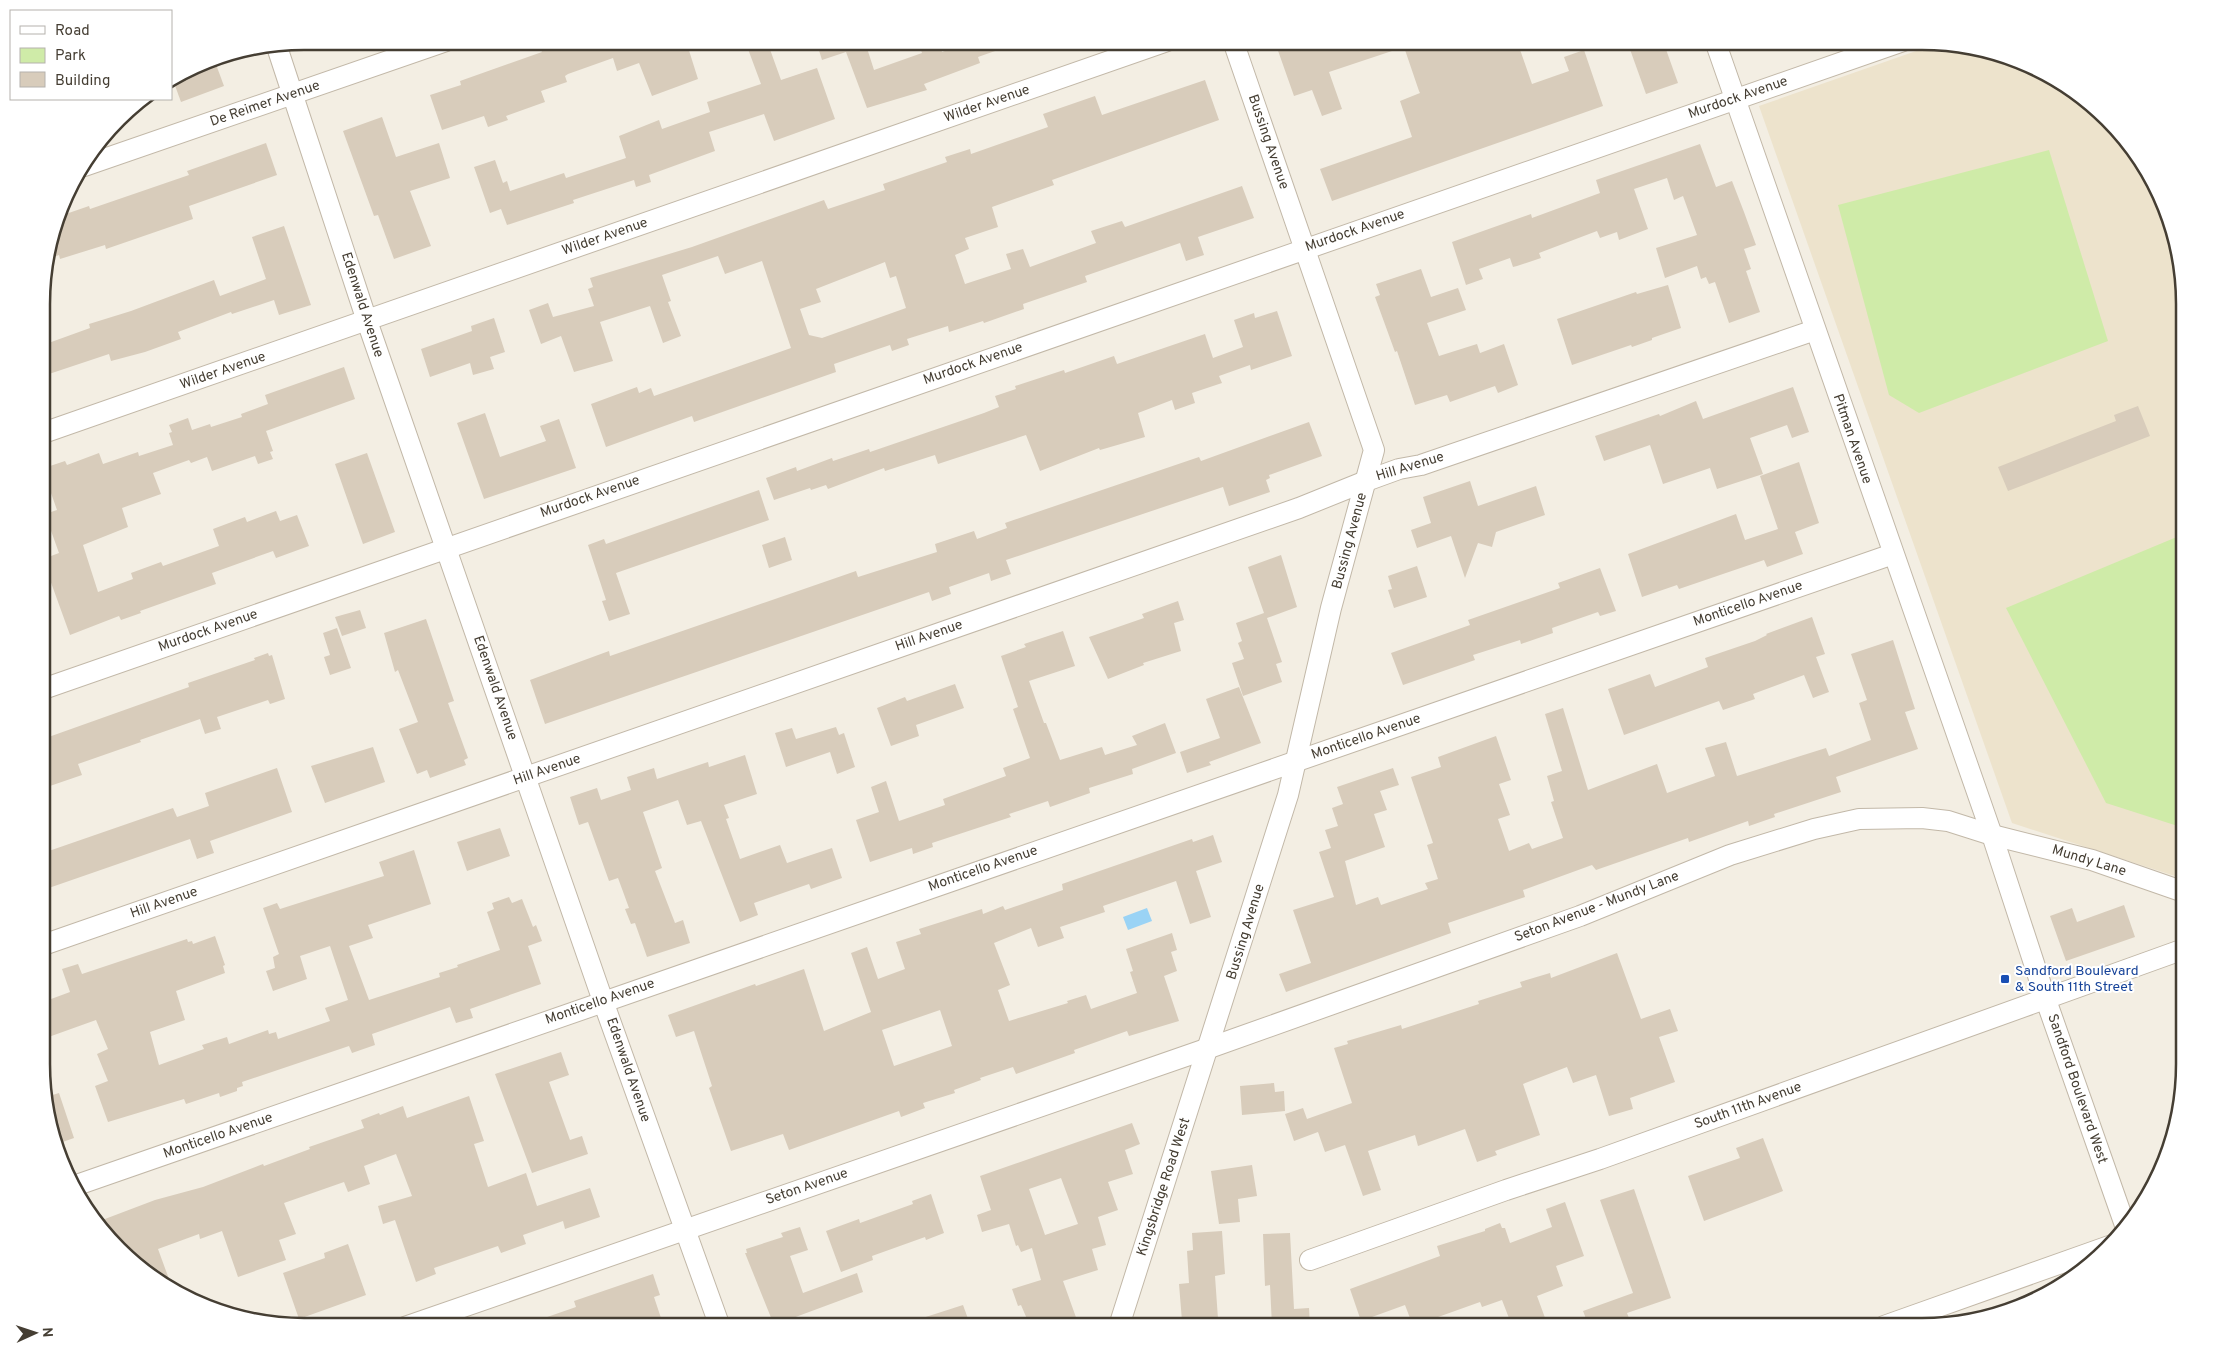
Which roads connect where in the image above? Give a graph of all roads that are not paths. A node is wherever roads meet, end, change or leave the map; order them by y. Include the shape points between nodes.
1 (420, 50) edge
2 (1140, 50) edge
3 (1236, 50) edge
4 (1718, 50) edge
5 (1877, 50) edge
6 (279, 51) edge
7 (293, 94) junction
8 (1735, 99) junction
9 (93, 163) edge
10 (1305, 249) junction
11 (367, 321) junction
12 (1815, 330) junction
13 (50, 431) edge
14 (1366, 481) junction
15 (446, 547) junction
16 (1893, 554) junction
17 (50, 686) edge
18 (1297, 761) junction
19 (526, 777) junction
20 (1992, 835) junction
21 (2176, 889) edge
22 (50, 943) edge
23 (2176, 952) edge
24 (2046, 1000) junction
25 (603, 1001) junction
26 (1209, 1048) junction
27 (80, 1184) edge
28 (2123, 1220) edge
29 (684, 1229) junction
30 (2094, 1251) edge
31 (1310, 1260) dead end
32 (431, 1318) edge
33 (717, 1318) edge
34 (1122, 1318) edge
35 (1907, 1318) edge

1 - 7 street, De Reimer Avenue
2 - 11 street, Wilder Avenue
3 - 10 street, Bussing Avenue
4 - 8 street, Pitman Avenue
5 - 8 street, Murdock Avenue
6 - 7 street, Edenwald Avenue
7 - 9 street, De Reimer Avenue
7 - 11 street, Edenwald Avenue
8 - 10 street, Murdock Avenue
8 - 12 street, Pitman Avenue
10 - 14 street, Bussing Avenue via 1374,450
10 - 15 street, Murdock Avenue
11 - 13 street, Wilder Avenue
11 - 15 street, Edenwald Avenue
12 - 14 street, Hill Avenue
12 - 16 street, Pitman Avenue
14 - 18 street, Bussing Avenue via 1331,608
14 - 19 street, Hill Avenue via 1290,511
15 - 17 street, Murdock Avenue
15 - 19 street, Edenwald Avenue
16 - 18 street, Monticello Avenue
16 - 20 street, Pitman Avenue
18 - 25 street, Monticello Avenue
18 - 26 street, Bussing Avenue
19 - 22 street, Hill Avenue
19 - 25 street, Edenwald Avenue
20 - 21 street, Mundy Lane via 2092,860
20 - 24 street, Sandford Boulevard West
20 - 26 street, Seton Avenue - Mundy Lane via 1948,821 1922,818 1859,820 1814,829 1730,855 1580,916
23 - 24 street, South 11th Avenue
24 - 28 street, Sandford Boulevard West
24 - 31 street, South 11th Avenue
25 - 27 street, Monticello Avenue
25 - 29 street, Edenwald Avenue
26 - 29 street, Seton Avenue
26 - 34 street, Kingsbridge Road West
29 - 32 street, Seton Avenue
29 - 33 street, Edenwald Avenue
30 - 35 street

